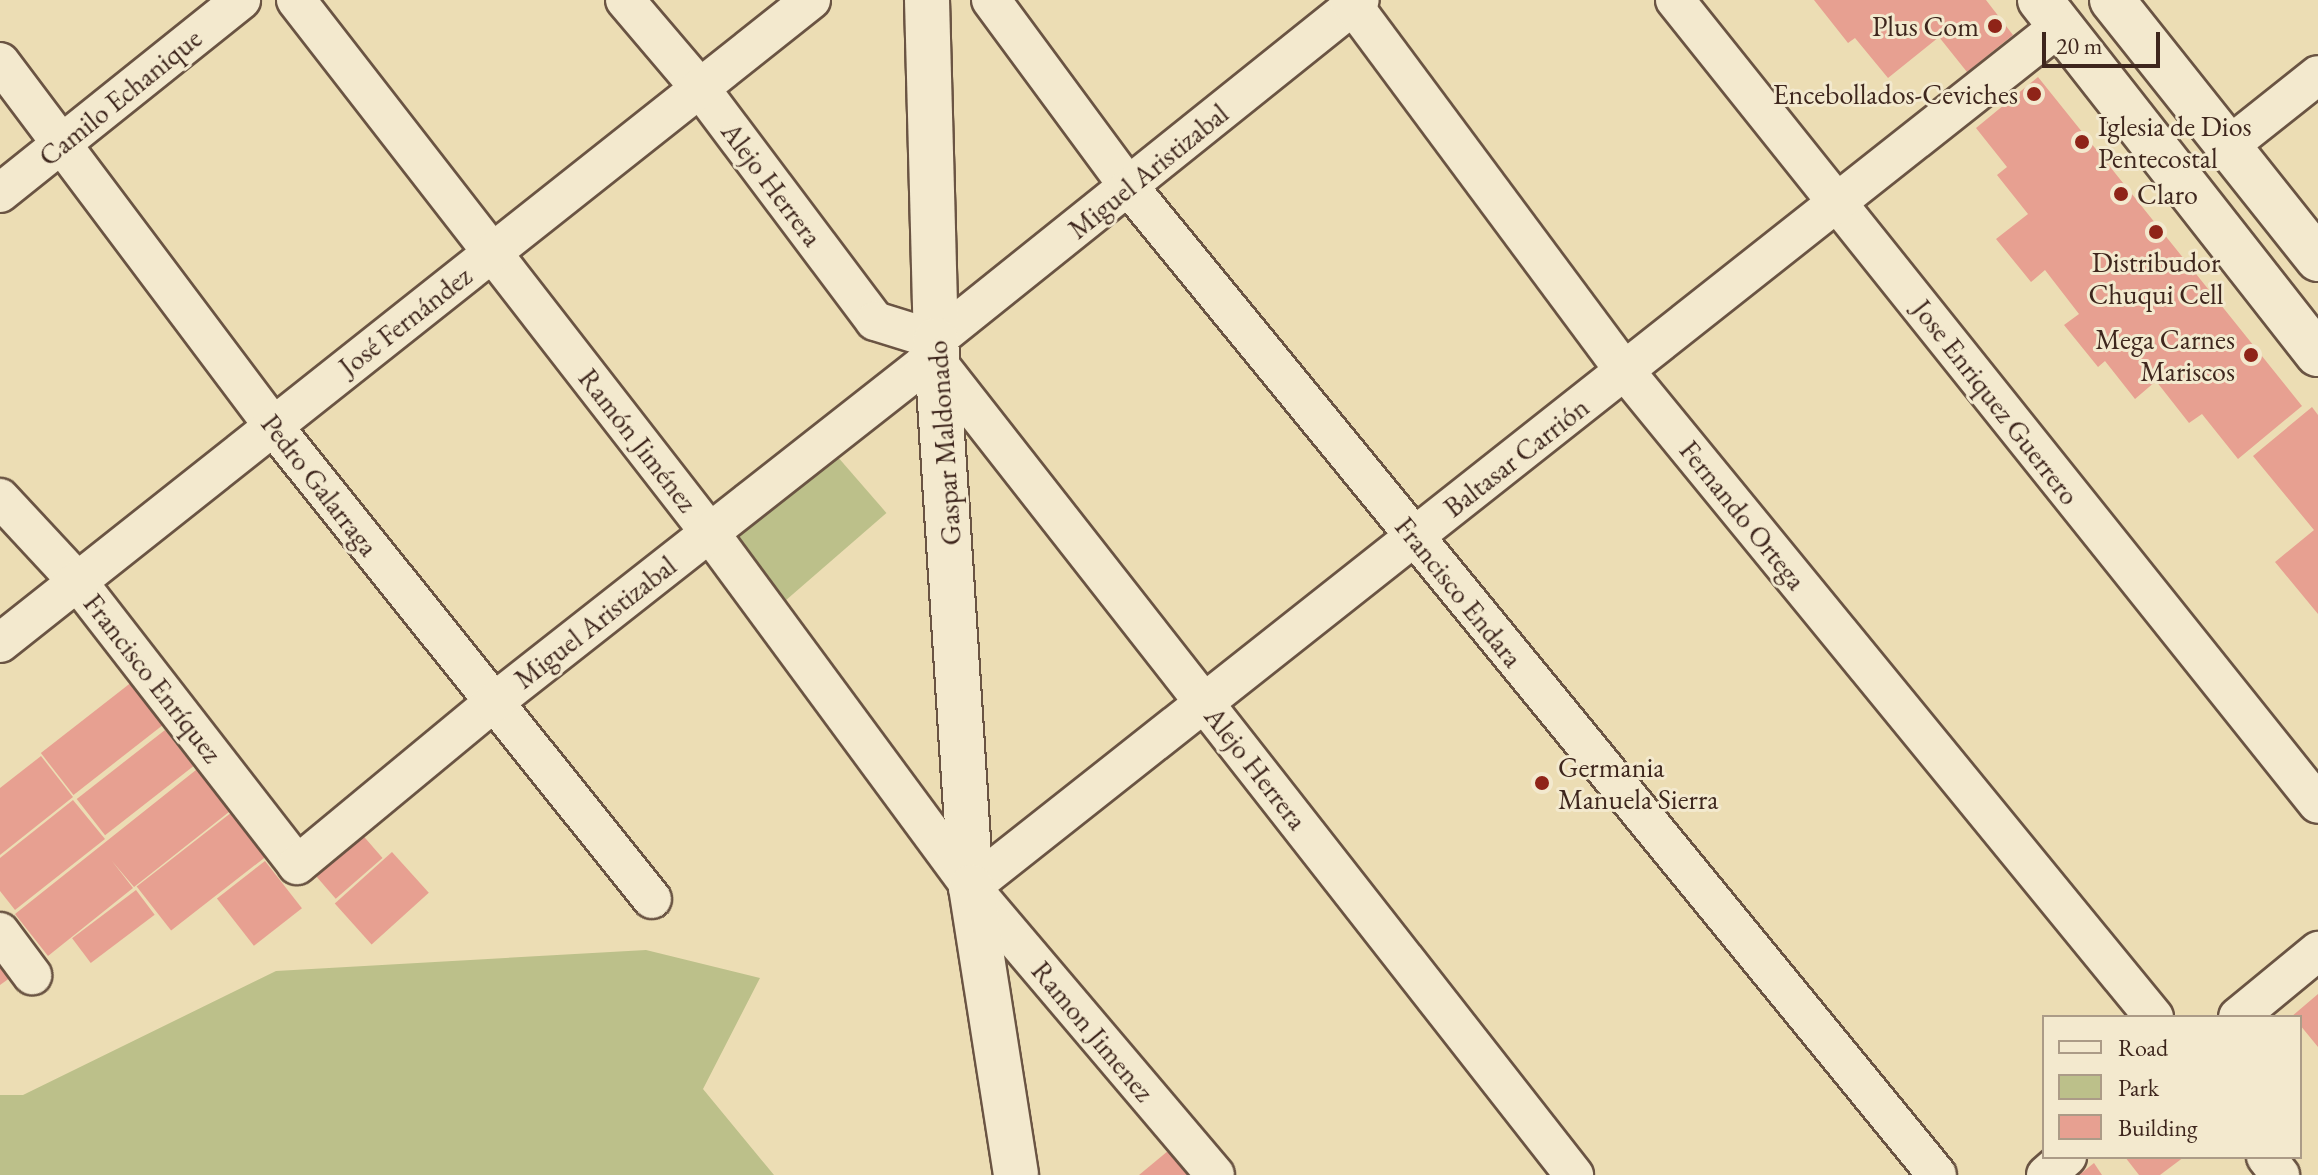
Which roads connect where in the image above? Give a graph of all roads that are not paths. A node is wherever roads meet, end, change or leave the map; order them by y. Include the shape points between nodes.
1 (241, 0) edge
2 (296, 0) edge
3 (625, 0) edge
4 (811, 0) edge
5 (927, 0) edge
6 (991, 0) edge
7 (1675, 0) edge
8 (2112, 0) edge
9 (1354, 2) edge
10 (2050, 13) edge
11 (0, 62) edge
12 (2318, 75) edge
13 (700, 88) junction
14 (62, 144) junction
15 (2230, 145) junction
16 (1129, 187) junction
17 (0, 193) edge
18 (1839, 201) junction
19 (492, 253) junction
20 (2318, 259) edge
21 (937, 351) junction
22 (2318, 354) edge
23 (1625, 371) junction
24 (273, 426) junction
25 (0, 498) edge
26 (710, 533) junction
27 (1414, 537) junction
28 (77, 581) junction
29 (0, 643) edge
30 (493, 703) junction
31 (1204, 703) junction
32 (2318, 804) edge
33 (297, 865) joint
34 (971, 887) junction
35 (652, 899) dead end
36 (0, 932) edge
37 (2318, 951) edge
38 (32, 975) dead end
39 (2152, 1015) edge
40 (2240, 1015) edge
41 (2065, 1159) edge
42 (2268, 1159) edge
43 (1016, 1175) edge
44 (1215, 1175) edge
45 (1574, 1175) edge
46 (1937, 1175) edge
47 (2046, 1175) edge
48 (2280, 1175) edge

1 - 14 street, Camilo Echanique
2 - 19 street, Ramón Jiménez
3 - 13 street, Alejo Herrera
4 - 13 street, José Fernández
5 - 21 street, Gaspar Maldonado
6 - 16 street, Francisco Endara
7 - 18 street, Jose Enriquez Guerrero
8 - 15 street
9 - 16 street, Miguel Aristizabal
9 - 23 street, Fernando Ortega
10 - 18 street, Baltasar Carrión
10 - 22 street
11 - 14 street, Pedro Galarraga
12 - 15 street
13 - 19 street, José Fernández
13 - 21 street, Alejo Herrera via 875,321
14 - 17 street, Camilo Echanique
14 - 24 street, Pedro Galarraga
15 - 20 street
16 - 21 street, Miguel Aristizabal
16 - 27 street, Francisco Endara
18 - 23 street, Baltasar Carrión
18 - 32 street, Jose Enriquez Guerrero
19 - 24 street, José Fernández
19 - 26 street, Ramón Jiménez
21 - 26 street, Miguel Aristizabal
21 - 31 street, Alejo Herrera
21 - 34 street, Gaspar Maldonado
23 - 27 street, Baltasar Carrión
23 - 39 street, Fernando Ortega
24 - 28 street, José Fernández
24 - 30 street, Pedro Galarraga
25 - 28 street, Francisco Enríquez
26 - 30 street, Miguel Aristizabal
26 - 34 street, Ramón Jiménez
27 - 31 street, Baltasar Carrión
27 - 46 street, Francisco Endara
28 - 29 street, José Fernández
28 - 33 street, Francisco Enríquez
30 - 33 street, Miguel Aristizabal
30 - 35 street, Pedro Galarraga
31 - 34 street, Baltasar Carrión
31 - 45 street, Alejo Herrera
34 - 43 street, Gaspar Maldonado
34 - 44 street, Ramon Jimenez
36 - 38 street
37 - 40 street
41 - 47 street
42 - 48 street

